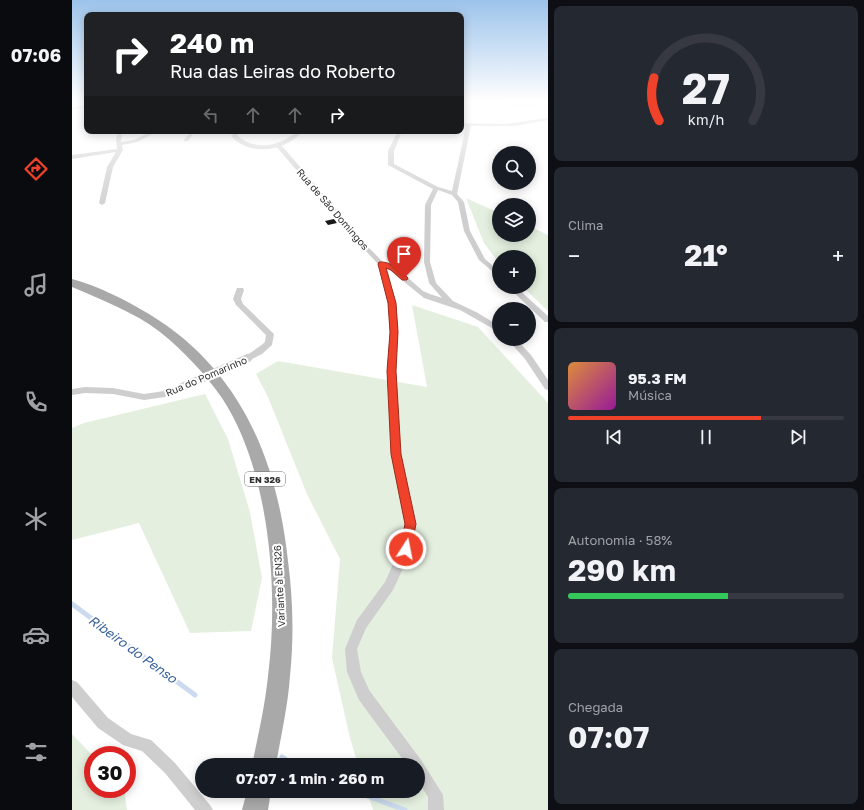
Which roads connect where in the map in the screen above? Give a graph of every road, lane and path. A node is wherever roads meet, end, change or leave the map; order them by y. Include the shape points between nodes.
1 (119, 138) edge
2 (142, 138) edge
3 (236, 138) edge
4 (293, 138) edge
5 (397, 138) edge
6 (467, 138) edge
7 (119, 144) junction
8 (277, 145) junction
9 (120, 150) junction
10 (72, 158) edge
11 (436, 188) junction
12 (454, 194) junction
13 (102, 203) dead end
14 (382, 264) junction
15 (492, 269) edge
16 (72, 283) edge
17 (240, 290) dead end
18 (520, 294) edge
19 (450, 303) junction
20 (548, 320) edge
21 (492, 325) edge
22 (518, 346) edge
23 (548, 387) edge
24 (72, 392) edge
25 (72, 687) edge
26 (265, 758) edge
27 (411, 758) edge
28 (425, 778) edge
29 (258, 798) edge
30 (204, 810) edge
31 (255, 810) edge
32 (436, 810) edge

1 - 7 street
2 - 7 street
3 - 8 street via 248,146
4 - 8 street via 289,142
5 - 11 street via 391,151 391,165
6 - 12 street
7 - 9 street
8 - 14 street, Rua de São Domingos
9 - 10 street
9 - 13 street via 110,167
11 - 12 street
11 - 19 street via 428,205 427,262 433,283
12 - 15 street via 461,202 467,231 482,260
14 - 19 street, Rua de São Domingos via 393,268 426,295
14 - 27 street via 393,310 392,371 396,454 411,524 406,549 389,586 361,624 351,649 354,672 364,695
16 - 26 main road, Variante à EN326 / EN 326 via 109,297 142,314 177,339 207,368 226,393 248,432 265,478 279,556 282,619 278,687
17 - 24 street, Rua do Pomarinho, bridge via 237,299 240,305 270,334 269,343 259,352 165,394 144,397 113,391
18 - 20 street
19 - 21 street, Rua de São Domingos
22 - 23 street
25 - 30 street via 104,723 128,740 146,745 170,768
28 - 32 street via 436,795
29 - 31 main road

